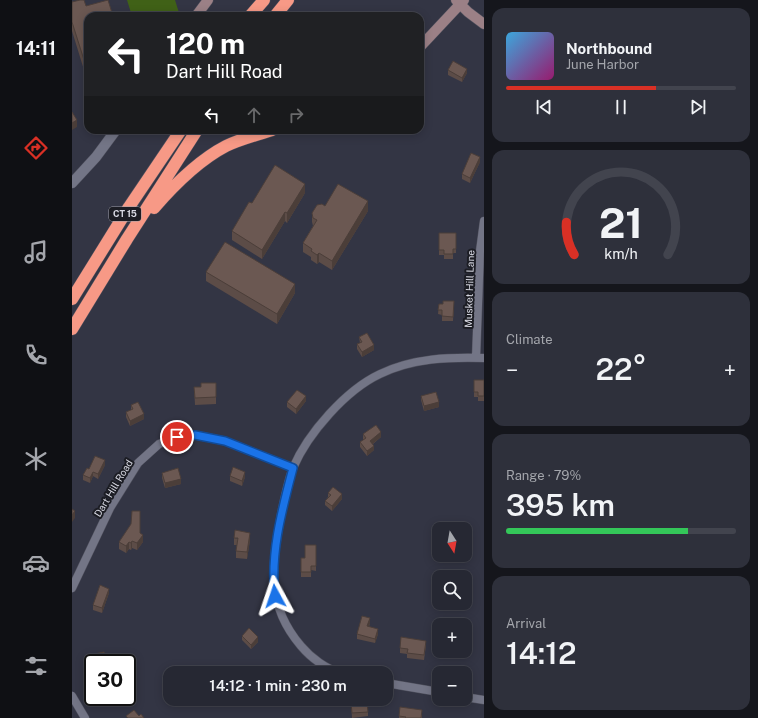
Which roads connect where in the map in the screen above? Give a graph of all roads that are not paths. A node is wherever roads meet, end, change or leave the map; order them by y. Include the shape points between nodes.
1 (208, 0) edge
2 (264, 0) edge
3 (271, 0) edge
4 (287, 0) edge
5 (460, 1) edge
6 (199, 12) edge
7 (254, 12) edge
8 (263, 12) edge
9 (278, 12) edge
10 (484, 24) edge
11 (424, 42) edge
12 (113, 134) edge
13 (178, 134) edge
14 (194, 134) edge
15 (260, 134) edge
16 (72, 183) edge
17 (484, 221) edge
18 (127, 239) junction
19 (72, 299) edge
20 (72, 329) edge
21 (480, 358) edge
22 (293, 468) junction
23 (72, 588) edge
24 (328, 666) edge
25 (393, 684) edge
26 (432, 691) edge
27 (72, 696) edge
28 (472, 698) edge
29 (484, 700) edge
30 (85, 718) edge

1 - 6 main road
2 - 7 highway
3 - 8 highway
4 - 9 highway
5 - 10 main road
5 - 11 main road
12 - 16 street
13 - 19 highway, CT 15
14 - 18 highway, CT 15
15 - 18 highway via 235,142 210,156 166,194
17 - 21 street, Musket Hill Lane via 480,251
18 - 20 highway, CT 15
21 - 22 street via 422,360 380,374 358,387 334,409 314,431
22 - 23 street, Dart Hill Road via 225,441 195,435 177,437 159,444 138,463 110,508
22 - 24 street via 276,542 273,581 275,596 279,611 294,638 314,659
25 - 26 street
27 - 30 street
28 - 29 street

